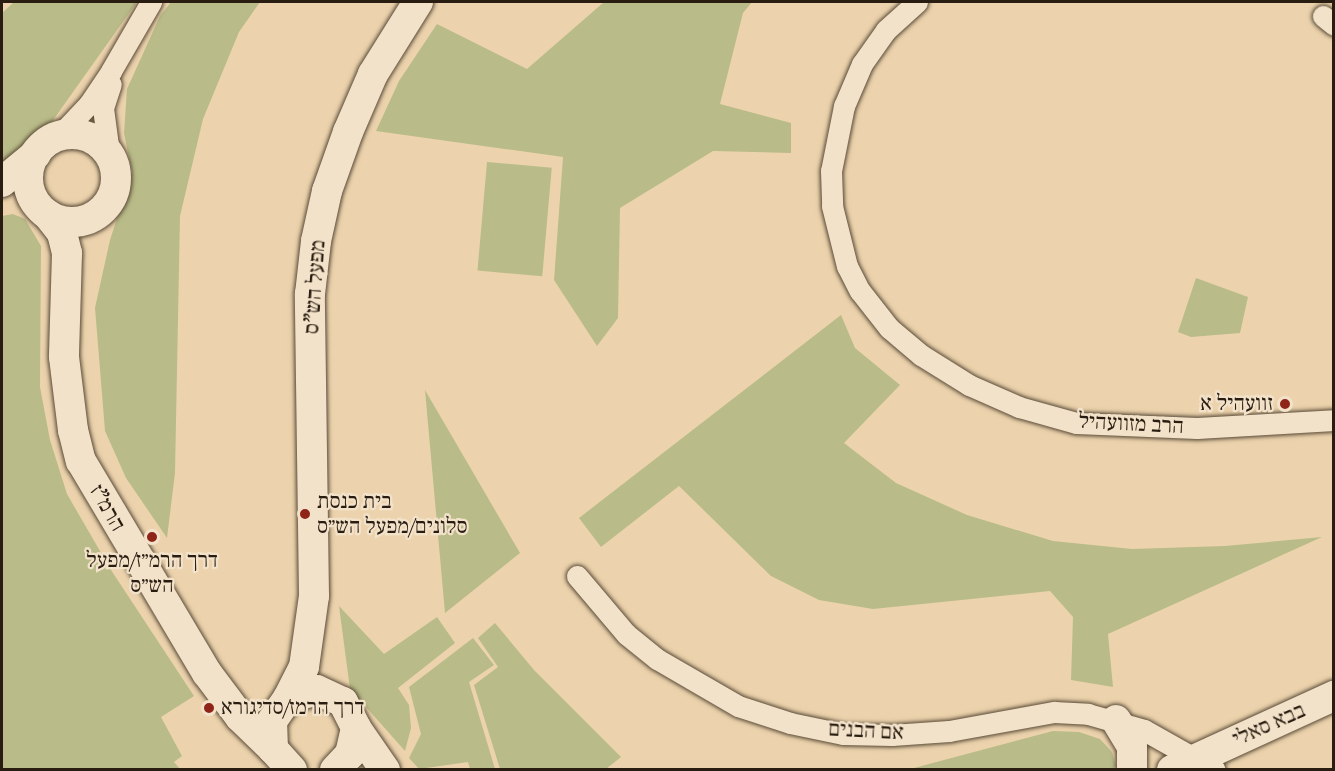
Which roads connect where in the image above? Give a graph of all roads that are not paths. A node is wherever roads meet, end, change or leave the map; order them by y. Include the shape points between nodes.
1 (151, 2) edge
2 (418, 2) edge
3 (917, 2) edge
4 (119, 58) junction
5 (59, 136) junction
6 (109, 153) junction
7 (36, 154) junction
8 (2, 182) edge
9 (2, 194) edge
10 (42, 210) junction
11 (95, 216) junction
12 (64, 323) junction
13 (1334, 420) edge
14 (577, 576) dead end
15 (314, 596) junction
16 (207, 673) junction
17 (331, 694) junction
18 (1334, 696) edge
19 (283, 703) junction
20 (1116, 720) junction
21 (356, 728) junction
22 (284, 763) edge
23 (1194, 766) edge
24 (338, 767) edge
25 (376, 770) edge
26 (385, 770) edge
27 (1132, 770) edge

1 - 4 street
2 - 15 street, מפעל הש"ס via 379,64 348,132 327,191 316,241 310,294
3 - 13 street, הרב מזוועהיל via 886,30 862,64 844,106 831,171 832,206 848,266 860,291 889,328 921,355 969,385 1019,407 1076,423 1197,428
4 - 5 street via 89,104
4 - 6 street via 103,108
5 - 6 street via 87,136
5 - 7 street
6 - 11 street via 115,166 114,194
7 - 8 street
7 - 10 street via 28,180
9 - 10 street via 21,195
10 - 11 street via 71,222
10 - 12 street, הרמ"ז via 62,232 67,253
11 - 12 street, הרמ"ז via 81,246
12 - 16 street, הרמ"ז via 67,398 81,461
14 - 20 street, אם הבנים via 626,634 657,659 738,706 790,723 843,734 892,735 949,731 1054,712
15 - 17 street, מפעל הש"ס
15 - 19 street, מפעל הש"ס via 304,667
16 - 19 street, הרמ"ז via 238,699
16 - 22 street, הרמ"ז via 240,717
17 - 19 street via 309,691
17 - 21 street via 352,714
18 - 23 street, בבא סאלי
19 - 22 street, מפעל הש"ס via 272,721
20 - 23 street, אם הבנים via 1144,730
20 - 27 street via 1129,737
21 - 24 street via 355,742
21 - 26 street
24 - 25 street

